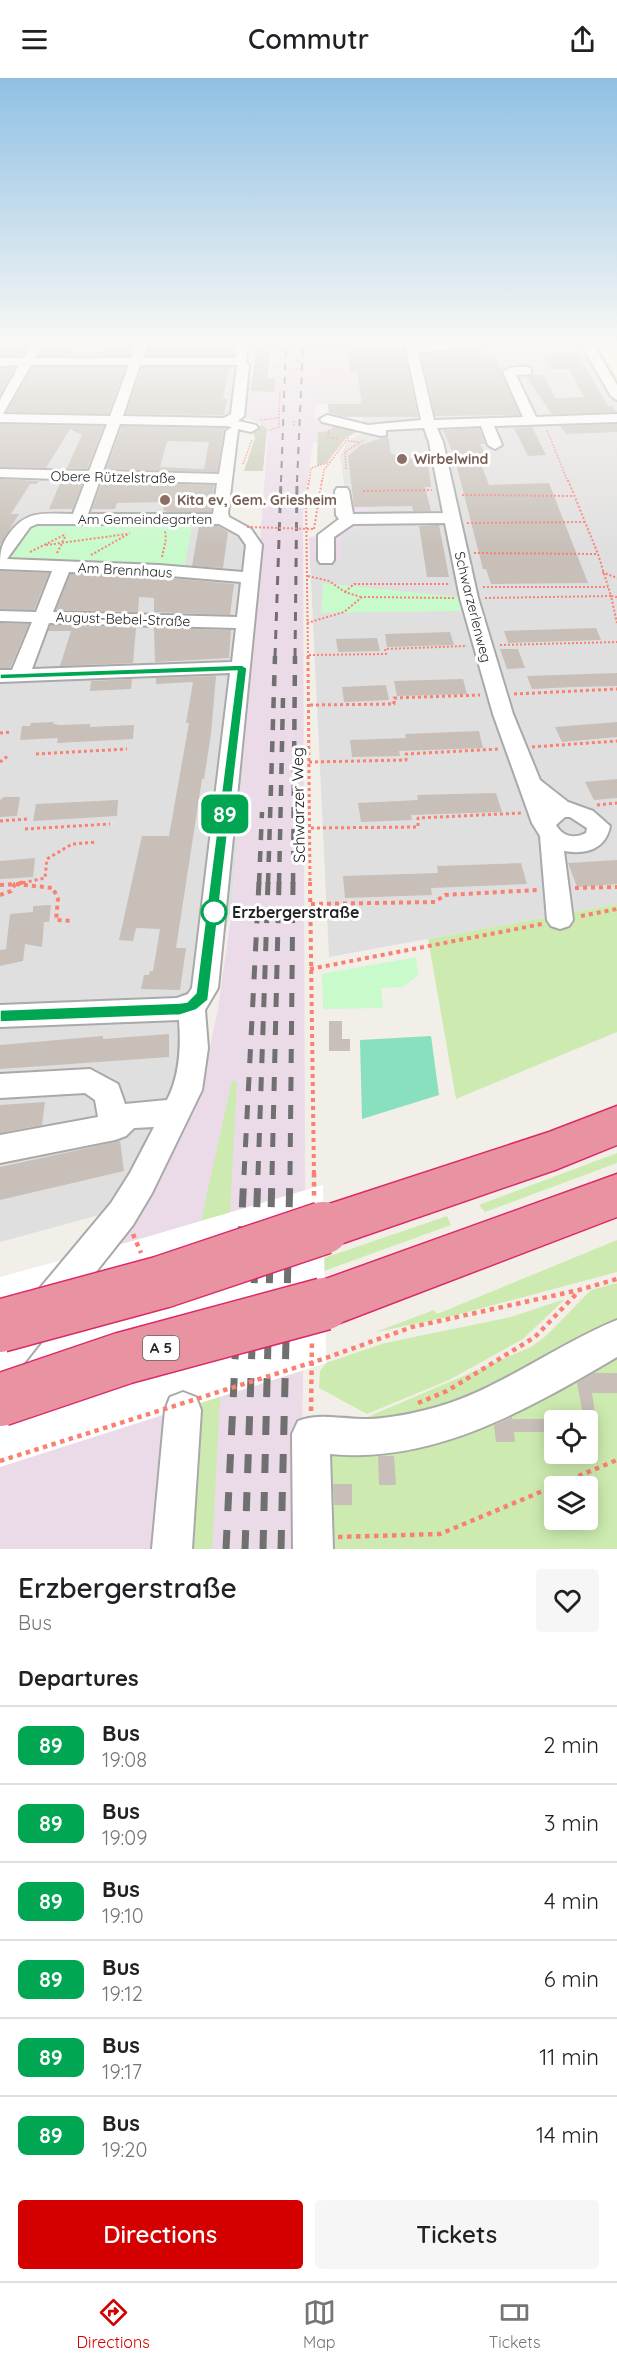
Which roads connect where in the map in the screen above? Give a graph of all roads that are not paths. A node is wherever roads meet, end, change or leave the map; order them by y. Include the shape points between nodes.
1 (118, 413) edge
2 (245, 413) edge
3 (425, 413) edge
4 (527, 413) edge
5 (0, 418) edge
6 (617, 418) edge
7 (115, 420) junction
8 (531, 422) junction
9 (486, 423) junction
10 (328, 424) road end
11 (427, 424) junction
12 (246, 427) junction
13 (495, 445) dead end
14 (0, 473) edge
15 (95, 477) junction
16 (226, 478) junction
17 (342, 491) dead end
18 (79, 519) junction
19 (222, 519) junction
20 (349, 519) junction
21 (452, 520) junction
22 (0, 558) edge
23 (326, 560) dead end
24 (0, 564) edge
25 (63, 567) junction
26 (251, 578) junction
27 (0, 616) edge
28 (42, 617) junction
29 (246, 623) junction
30 (242, 668) junction
31 (20, 675) junction
32 (0, 676) edge
33 (560, 920) road end
34 (191, 1006) junction
35 (0, 1016) edge
36 (0, 1086) edge
37 (177, 1112) junction
38 (617, 1125) edge
39 (115, 1127) junction
40 (0, 1149) edge
41 (617, 1195) edge
42 (0, 1326) edge
43 (617, 1337) edge
44 (0, 1364) edge
45 (0, 1400) edge
46 (183, 1410) dead end
47 (312, 1544) edge
48 (172, 1549) edge

1 - 7 street
2 - 12 street, Am Gemeindegarten
3 - 11 street, Schwarzerlenweg
4 - 8 street
5 - 7 street
6 - 8 street
7 - 12 street
7 - 15 street
8 - 9 street
9 - 11 street
9 - 13 street
10 - 11 street via 379,433
11 - 21 street, Schwarzerlenweg
12 - 16 street, Am Gemeindegarten
14 - 15 street, Obere Rützelstraße
15 - 16 street, Obere Rützelstraße
15 - 18 street
16 - 19 street, Am Gemeindegarten
17 - 20 street via 344,515
18 - 19 street, Am Gemeindegarten
18 - 22 street, Am Gemeindegarten via 26,522
19 - 26 street via 245,532 255,545
20 - 21 street
20 - 23 street via 326,535
21 - 33 street, Schwarzerlenweg via 497,695 531,784 550,820
24 - 25 street, Am Brennhaus
25 - 26 street, Am Brennhaus
25 - 28 street
26 - 29 street
27 - 28 street, August-Bebel-Straße
28 - 29 street, August-Bebel-Straße
28 - 31 street
29 - 30 street
30 - 31 street
30 - 34 street via 205,988 203,996
31 - 32 street
34 - 35 street
34 - 37 street via 194,1060
36 - 39 street via 90,1081 108,1093
37 - 39 street via 127,1116
37 - 44 street via 122,1214
38 - 42 highway, bridge via 555,1150 162,1282
39 - 40 street
41 - 45 highway, A 5, bridge via 324,1304 124,1358
43 - 47 street via 490,1405 425,1429 381,1437 311,1434
46 - 48 street

